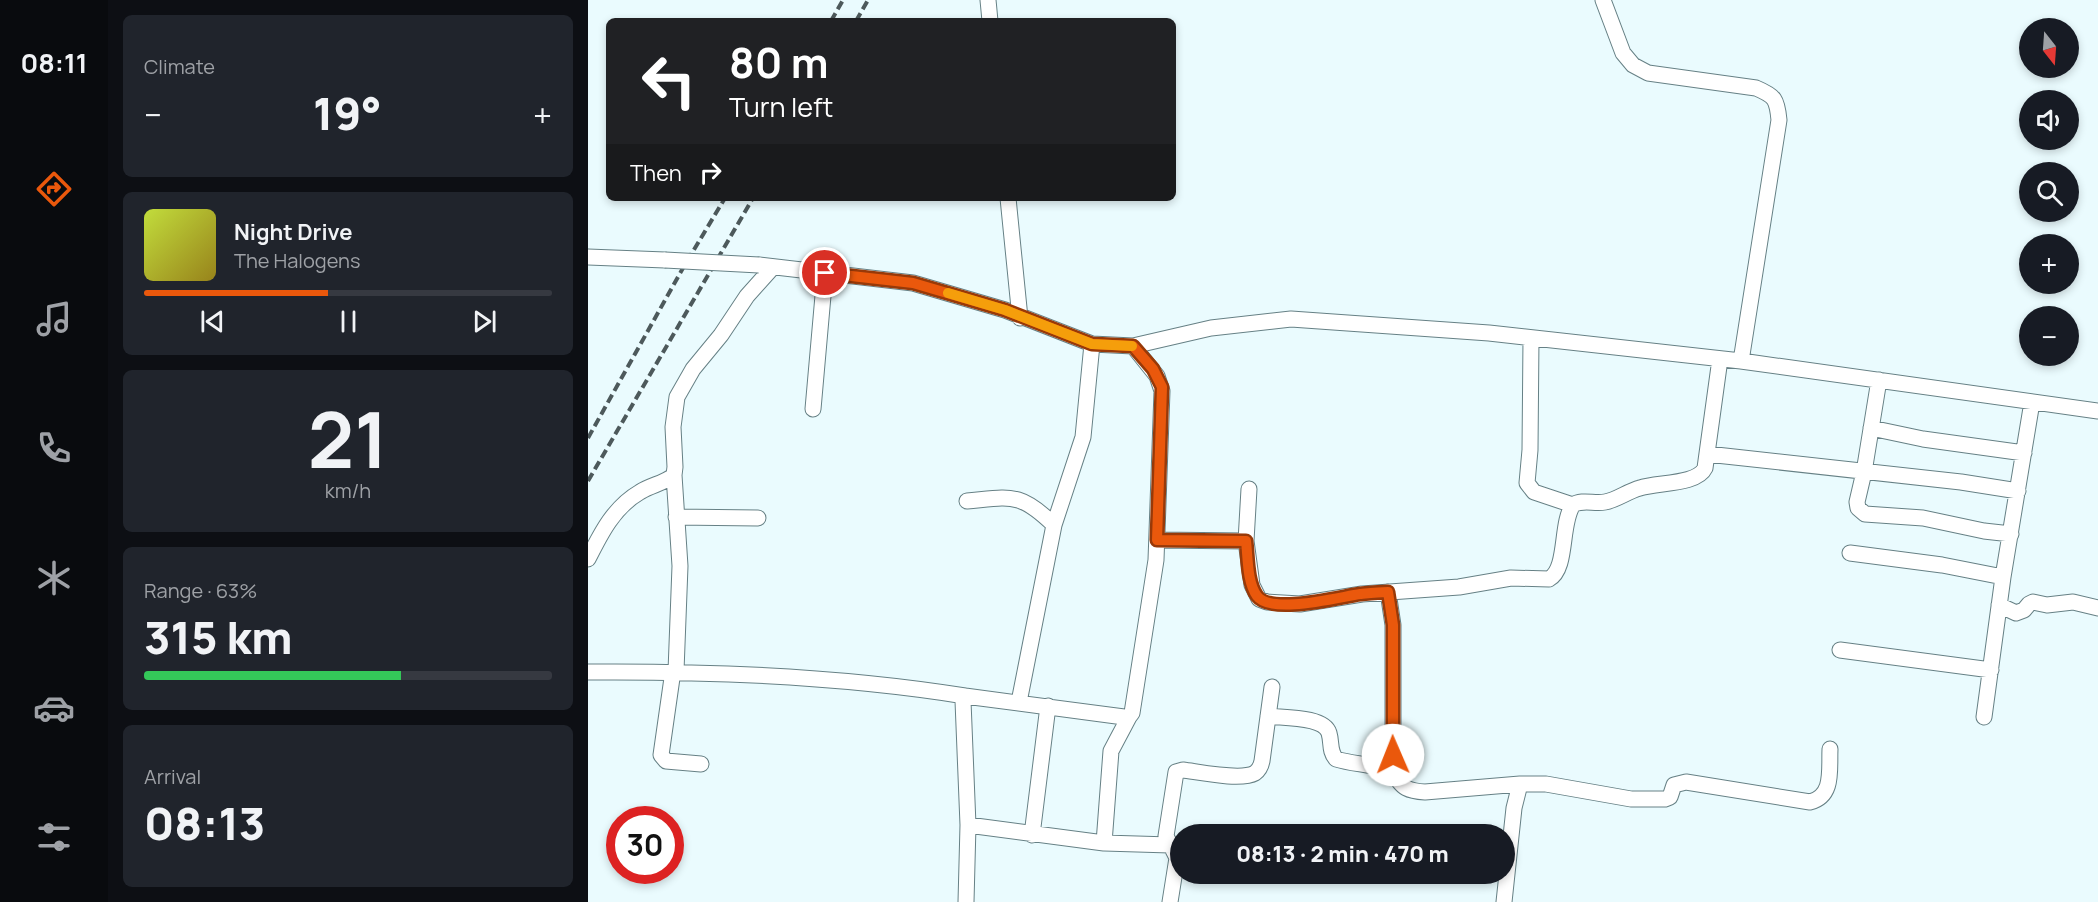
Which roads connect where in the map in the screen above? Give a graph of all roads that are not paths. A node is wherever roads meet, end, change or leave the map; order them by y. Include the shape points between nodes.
1 (988, 0) edge
2 (1603, 0) edge
3 (990, 18) edge
4 (1008, 201) edge
5 (588, 257) edge
6 (766, 266) junction
7 (825, 273) junction
8 (1020, 318) junction
9 (1531, 338) junction
10 (1092, 344) junction
11 (1133, 346) junction
12 (1720, 359) junction
13 (1741, 361) junction
14 (1879, 380) junction
15 (2032, 402) junction
16 (813, 409) dead end
17 (2098, 411) edge
18 (1871, 428) junction
19 (2024, 453) junction
20 (1707, 454) junction
21 (1864, 472) junction
22 (674, 475) junction
23 (1249, 489) dead end
24 (2018, 491) junction
25 (967, 501) dead end
26 (1573, 505) junction
27 (676, 517) junction
28 (758, 518) dead end
29 (1054, 525) junction
30 (2011, 534) junction
31 (1157, 540) junction
32 (1246, 541) junction
33 (1850, 553) dead end
34 (588, 559) edge
35 (2003, 577) junction
36 (1388, 592) junction
37 (1999, 605) junction
38 (2098, 608) edge
39 (1840, 650) dead end
40 (1990, 670) junction
41 (674, 671) junction
42 (588, 672) edge
43 (1272, 687) dead end
44 (965, 696) junction
45 (1019, 702) junction
46 (1048, 706) junction
47 (1268, 716) junction
48 (1129, 717) junction
49 (1984, 717) dead end
50 (1830, 749) dead end
51 (701, 764) dead end
52 (1393, 775) junction
53 (1520, 784) junction
54 (968, 825) junction
55 (1032, 835) junction
56 (1104, 843) junction
57 (1170, 845) joint
58 (1173, 884) edge
59 (966, 902) edge
60 (1170, 902) edge
61 (1504, 902) edge

1 - 3 street
2 - 13 street via 1623,53 1633,65 1648,73 1756,88 1775,99 1779,120
4 - 8 street
5 - 6 street, bridge
6 - 7 street
6 - 22 street via 677,397
7 - 8 street via 913,283
7 - 16 street
8 - 10 street
9 - 11 street via 1291,319 1211,328
9 - 12 street
9 - 26 street via 1528,487
10 - 11 street
10 - 29 street via 1083,437
11 - 31 street via 1153,369 1162,387
12 - 13 street
12 - 20 street
13 - 14 street
14 - 15 street
14 - 18 street
15 - 17 street
15 - 19 street
18 - 19 street
18 - 21 street
19 - 24 street
20 - 21 street
20 - 26 street via 1702,472 1692,479 1642,487 1605,502
21 - 24 street
21 - 30 street via 1857,502 1865,514 1923,518
22 - 27 street
22 - 34 street via 621,506
23 - 32 street
24 - 30 street
25 - 29 street via 1023,501
26 - 36 street via 1553,578 1511,578 1459,587
27 - 28 street
27 - 41 street via 680,566
29 - 45 street
30 - 35 street
31 - 32 street
31 - 48 street
32 - 36 street via 1252,585 1259,599 1267,602 1300,604
33 - 35 street
35 - 37 street
36 - 52 street via 1393,625
37 - 38 street via 2016,613 2033,602 2073,602
37 - 40 street
39 - 40 street
40 - 49 street
41 - 42 street
41 - 44 street via 858,682
41 - 51 street via 661,755 666,761
43 - 47 street
44 - 45 street
44 - 54 street
45 - 46 street
46 - 48 street
46 - 55 street
47 - 52 street via 1325,725 1336,759 1381,768
47 - 57 street via 1261,766 1255,773 1239,776 1176,772 1167,833
48 - 56 street via 1111,751
50 - 53 street via 1826,792 1810,802 1686,782 1676,783 1670,797 1661,799 1631,799 1570,787
52 - 53 street via 1404,788 1425,792
53 - 61 street
54 - 55 street
54 - 59 street
55 - 56 street
56 - 57 street
58 - 60 street

